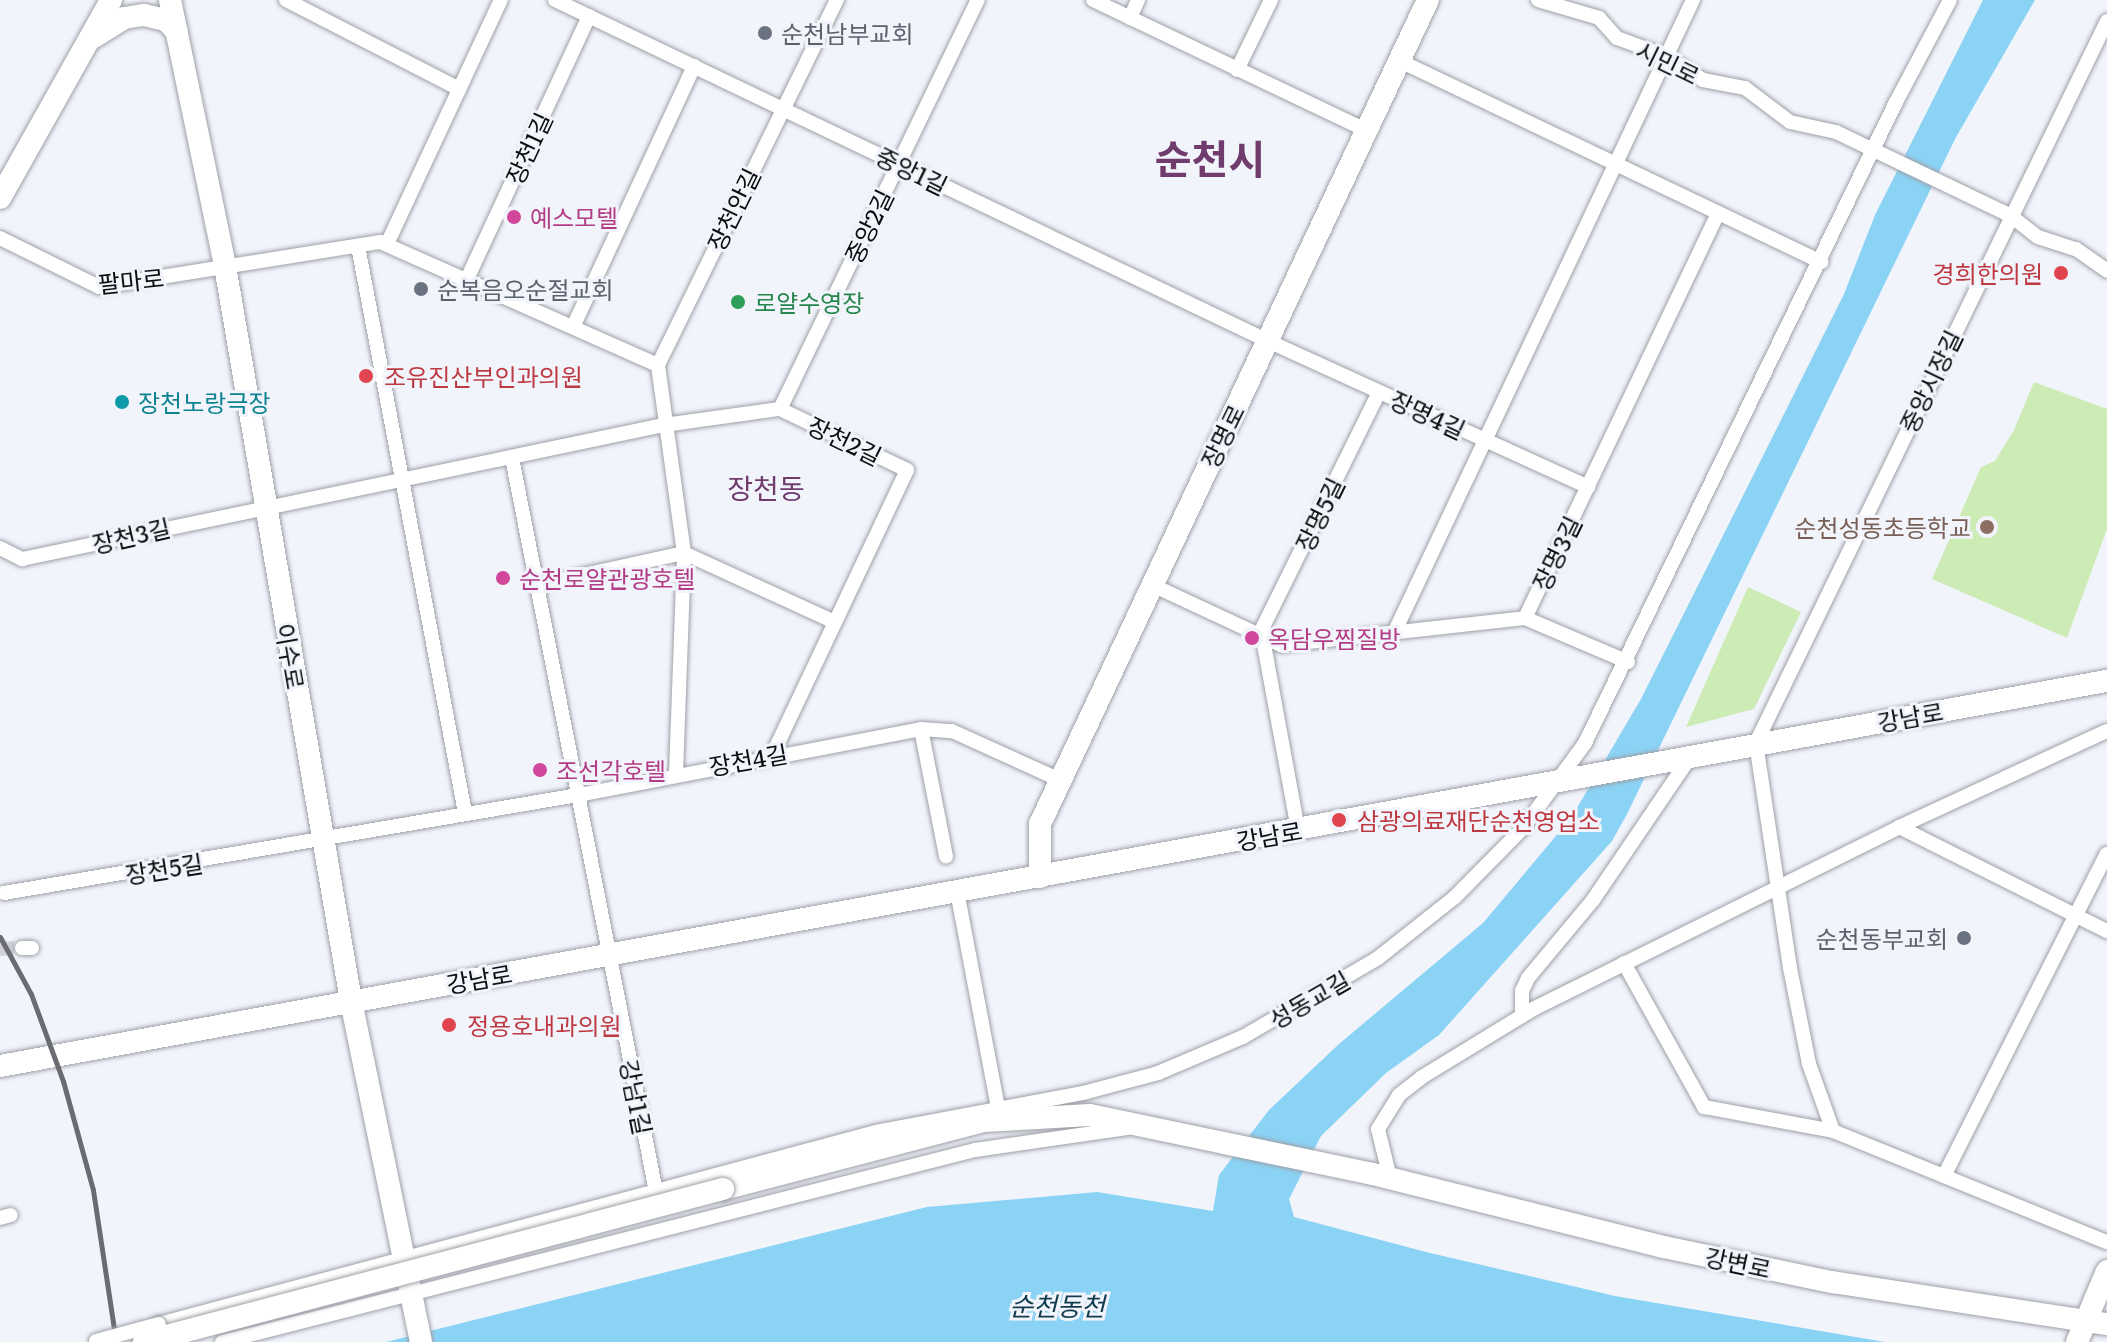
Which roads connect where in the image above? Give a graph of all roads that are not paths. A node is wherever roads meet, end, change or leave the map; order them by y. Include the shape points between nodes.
1 (98, 0) edge
2 (111, 0) edge
3 (170, 0) edge
4 (286, 0) edge
5 (501, 0) edge
6 (555, 0) edge
7 (837, 0) edge
8 (978, 0) edge
9 (1093, 0) edge
10 (1138, 0) edge
11 (1271, 0) edge
12 (1428, 0) edge
13 (1538, 0) edge
14 (1693, 0) edge
15 (1950, 0) edge
16 (589, 16) junction
17 (1130, 18) junction
18 (2107, 21) edge
19 (177, 32) junction
20 (87, 43) junction
21 (1666, 56) junction
22 (1400, 61) junction
23 (694, 66) junction
24 (1237, 70) junction
25 (459, 89) junction
26 (782, 109) junction
27 (1368, 131) junction
28 (1871, 153) junction
29 (898, 163) junction
30 (1615, 166) junction
31 (0, 198) edge
32 (1718, 213) junction
33 (2011, 216) junction
34 (0, 238) edge
35 (387, 244) junction
36 (358, 246) junction
37 (1822, 262) junction
38 (225, 266) junction
39 (2107, 271) edge
40 (467, 279) junction
41 (573, 327) junction
42 (1268, 341) junction
43 (658, 365) junction
44 (1379, 392) junction
45 (780, 409) junction
46 (664, 425) junction
47 (1486, 441) junction
48 (512, 458) junction
49 (406, 479) junction
50 (1588, 487) junction
51 (265, 508) junction
52 (0, 548) edge
53 (684, 553) junction
54 (1150, 584) junction
55 (538, 585) junction
56 (1525, 618) junction
57 (835, 622) junction
58 (1394, 633) junction
59 (1261, 638) junction
60 (1628, 662) junction
61 (2107, 681) edge
62 (921, 729) junction
63 (2107, 731) edge
64 (1756, 743) junction
65 (773, 754) junction
66 (1692, 755) junction
67 (676, 773) junction
68 (1060, 780) junction
69 (1569, 781) junction
70 (577, 795) junction
71 (465, 813) junction
72 (1899, 827) junction
73 (1298, 829) junction
74 (323, 840) junction
75 (2107, 854) edge
76 (946, 857) dead end
77 (1040, 877) junction
78 (1774, 890) junction
79 (957, 891) junction
80 (4, 893) dead end
81 (2078, 917) junction
82 (2107, 931) edge
83 (609, 955) junction
84 (1624, 963) junction
85 (351, 1001) junction
86 (1522, 1016) junction
87 (0, 1066) edge
88 (998, 1107) junction
89 (1138, 1127) junction
90 (950, 1129) junction
91 (1833, 1131) junction
92 (1382, 1176) junction
93 (1944, 1176) junction
94 (656, 1192) junction
95 (725, 1194) junction
96 (2107, 1242) edge
97 (406, 1260) junction
98 (2107, 1271) edge
99 (414, 1301) junction
100 (159, 1324) junction
101 (2107, 1324) edge
102 (2080, 1333) edge
103 (95, 1342) edge
104 (144, 1342) edge
105 (157, 1342) edge
106 (177, 1342) edge
107 (222, 1342) edge
108 (421, 1342) edge

1 - 20 main road
2 - 20 main road
3 - 19 main road, 이수로
4 - 25 street
5 - 25 street
6 - 16 street, 중앙1길
7 - 26 street, 장천안길
8 - 29 street, 중앙2길
9 - 17 street
10 - 17 street
11 - 24 street
12 - 22 main road, 장명로
13 - 21 street, 시민로 via 1581,10 1599,18 1617,38
14 - 21 street
15 - 28 street, 성동교길
16 - 23 street, 중앙1길
16 - 40 street, 장천1길
17 - 24 street
18 - 33 street, 중앙시장길
19 - 20 main road via 166,20 144,15 124,18
19 - 38 main road, 이수로
20 - 31 main road
21 - 28 street, 시민로 via 1703,80 1745,88 1790,122 1836,132
21 - 30 street
22 - 27 main road, 장명로
22 - 30 street
23 - 26 street, 중앙1길
23 - 41 street
24 - 27 street
25 - 35 street
26 - 29 street, 중앙1길
26 - 43 street, 장천안길
27 - 42 main road, 장명로
28 - 33 street, 시민로
28 - 37 street, 성동교길
29 - 42 street, 중앙1길
29 - 45 street, 중앙2길
30 - 32 street
30 - 47 street
32 - 37 street
32 - 50 street, 장명3길
33 - 39 street, 시민로 via 2025,230 2076,249
33 - 64 street, 중앙시장길
34 - 38 street, 팔마로 via 91,287
35 - 36 street
35 - 40 street
36 - 38 street
36 - 49 street
37 - 60 street, 성동교길
38 - 51 main road, 이수로
40 - 41 street
41 - 43 street
42 - 44 street, 장명4길
42 - 54 main road, 장명로
43 - 46 street
44 - 47 street, 장명4길
44 - 59 street, 장명5길
45 - 46 street, 장천2길
45 - 57 street, 장천2길 via 907,470
46 - 48 street, 장천2길
46 - 53 street
47 - 50 street, 장명4길
47 - 58 street
48 - 49 street, 장천2길
48 - 55 street
49 - 51 street, 장천2길
49 - 71 street
50 - 56 street, 장명3길
51 - 52 street, 장천3길 via 22,559
51 - 74 main road, 이수로
53 - 55 street
53 - 57 street
53 - 67 street
54 - 59 street
54 - 68 main road, 장명로
55 - 70 street
56 - 58 street
56 - 60 street
57 - 65 street, 장천2길
58 - 59 street via 1296,644
59 - 73 street
60 - 69 street, 성동교길
61 - 64 main road, 강남로
62 - 65 street, 장천4길
62 - 68 street, 장천4길 via 952,731
62 - 76 street
63 - 72 street
64 - 66 main road, 강남로
64 - 78 street
65 - 67 street, 장천4길
66 - 69 main road, 강남로
66 - 86 street via 1593,900 1523,986
67 - 70 street, 장천4길
68 - 77 main road, 장명로 via 1040,824
69 - 73 main road, 강남로
69 - 88 street, 성동교길 via 1455,897 1378,958 1296,1009 1158,1073
70 - 71 street, 장천4길
70 - 83 street
71 - 74 street, 장천4길
72 - 78 street
72 - 81 street
73 - 77 main road, 강남로
74 - 80 street, 장천5길
74 - 85 main road, 이수로
75 - 81 street
77 - 79 main road, 강남로
78 - 84 street
78 - 91 street via 1809,1064
79 - 83 main road, 강남로
79 - 88 street
81 - 82 street
81 - 93 street
83 - 85 main road, 강남로
83 - 94 street, 강남1길
84 - 86 street
84 - 91 street via 1704,1107
85 - 87 main road, 강남로
85 - 97 main road, 이수로
86 - 92 street via 1399,1095 1378,1129
88 - 90 street
88 - 94 street via 876,1132
89 - 90 main road via 1090,1115 1053,1114
89 - 92 main road, 강변로
89 - 95 main road via 1073,1126 978,1137
89 - 99 street via 975,1150
90 - 95 main road
91 - 93 street
92 - 102 main road, 강변로 via 1695,1253
93 - 96 street
94 - 97 street
95 - 104 main road, bridge
95 - 106 main road
97 - 99 main road, 이수로
97 - 100 street
98 - 102 main road
99 - 107 street
99 - 108 main road, 이수로
100 - 103 street, bridge
100 - 105 street
101 - 102 main road, 강변로

